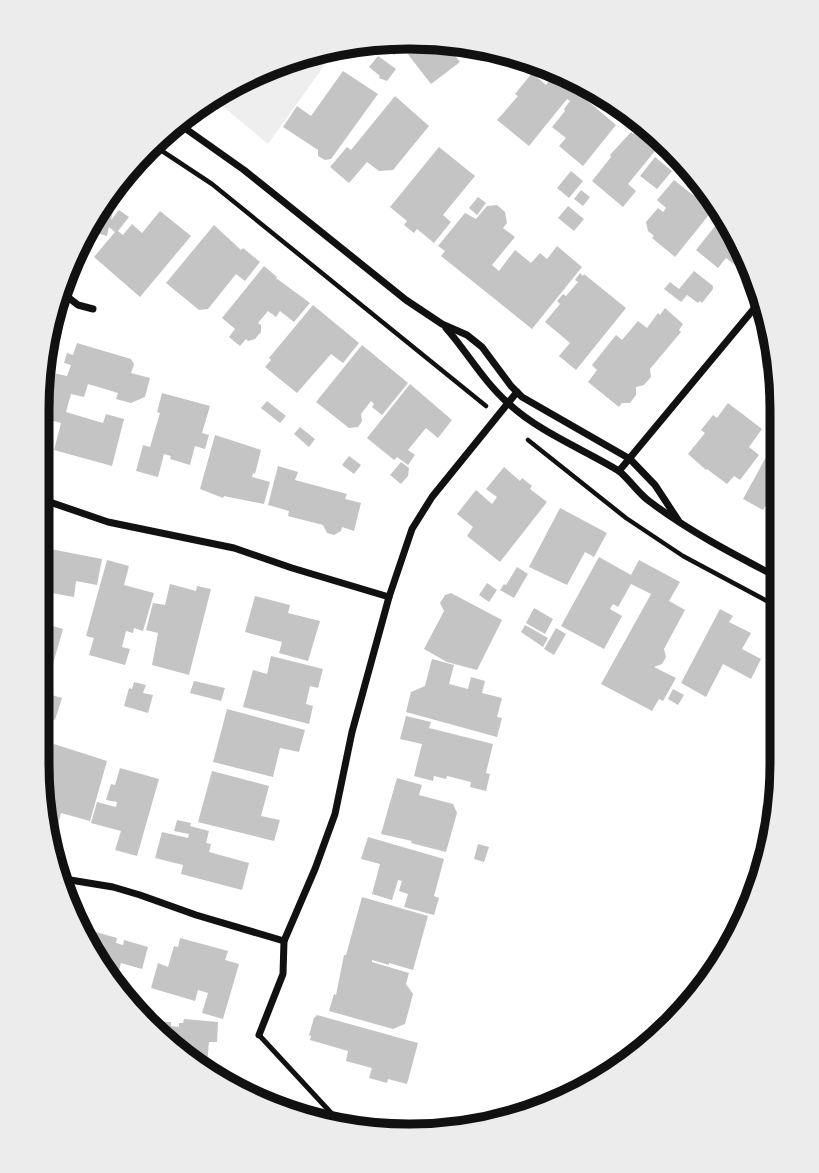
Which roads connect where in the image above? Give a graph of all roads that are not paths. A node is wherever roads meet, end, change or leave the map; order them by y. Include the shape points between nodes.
1 (184, 128) edge
2 (67, 297) edge
3 (755, 307) edge
4 (93, 309) dead end
5 (442, 324) junction
6 (517, 392) junction
7 (508, 404) junction
8 (629, 459) junction
9 (619, 471) junction
10 (49, 502) edge
11 (678, 520) junction
12 (770, 573) edge
13 (389, 597) junction
14 (68, 880) edge
15 (284, 941) junction
16 (259, 1035) joint
17 (334, 1116) edge

1 - 5 street
2 - 4 street
3 - 8 street
5 - 6 street via 482,347
5 - 7 street
6 - 7 street
6 - 8 street
7 - 9 street
7 - 13 street via 421,512
8 - 9 street
8 - 11 street via 656,485
9 - 11 street via 646,499
10 - 13 street via 108,522 234,548
11 - 12 street
13 - 15 street via 335,814
14 - 15 street via 113,887
15 - 16 street via 283,974
16 - 17 lane

